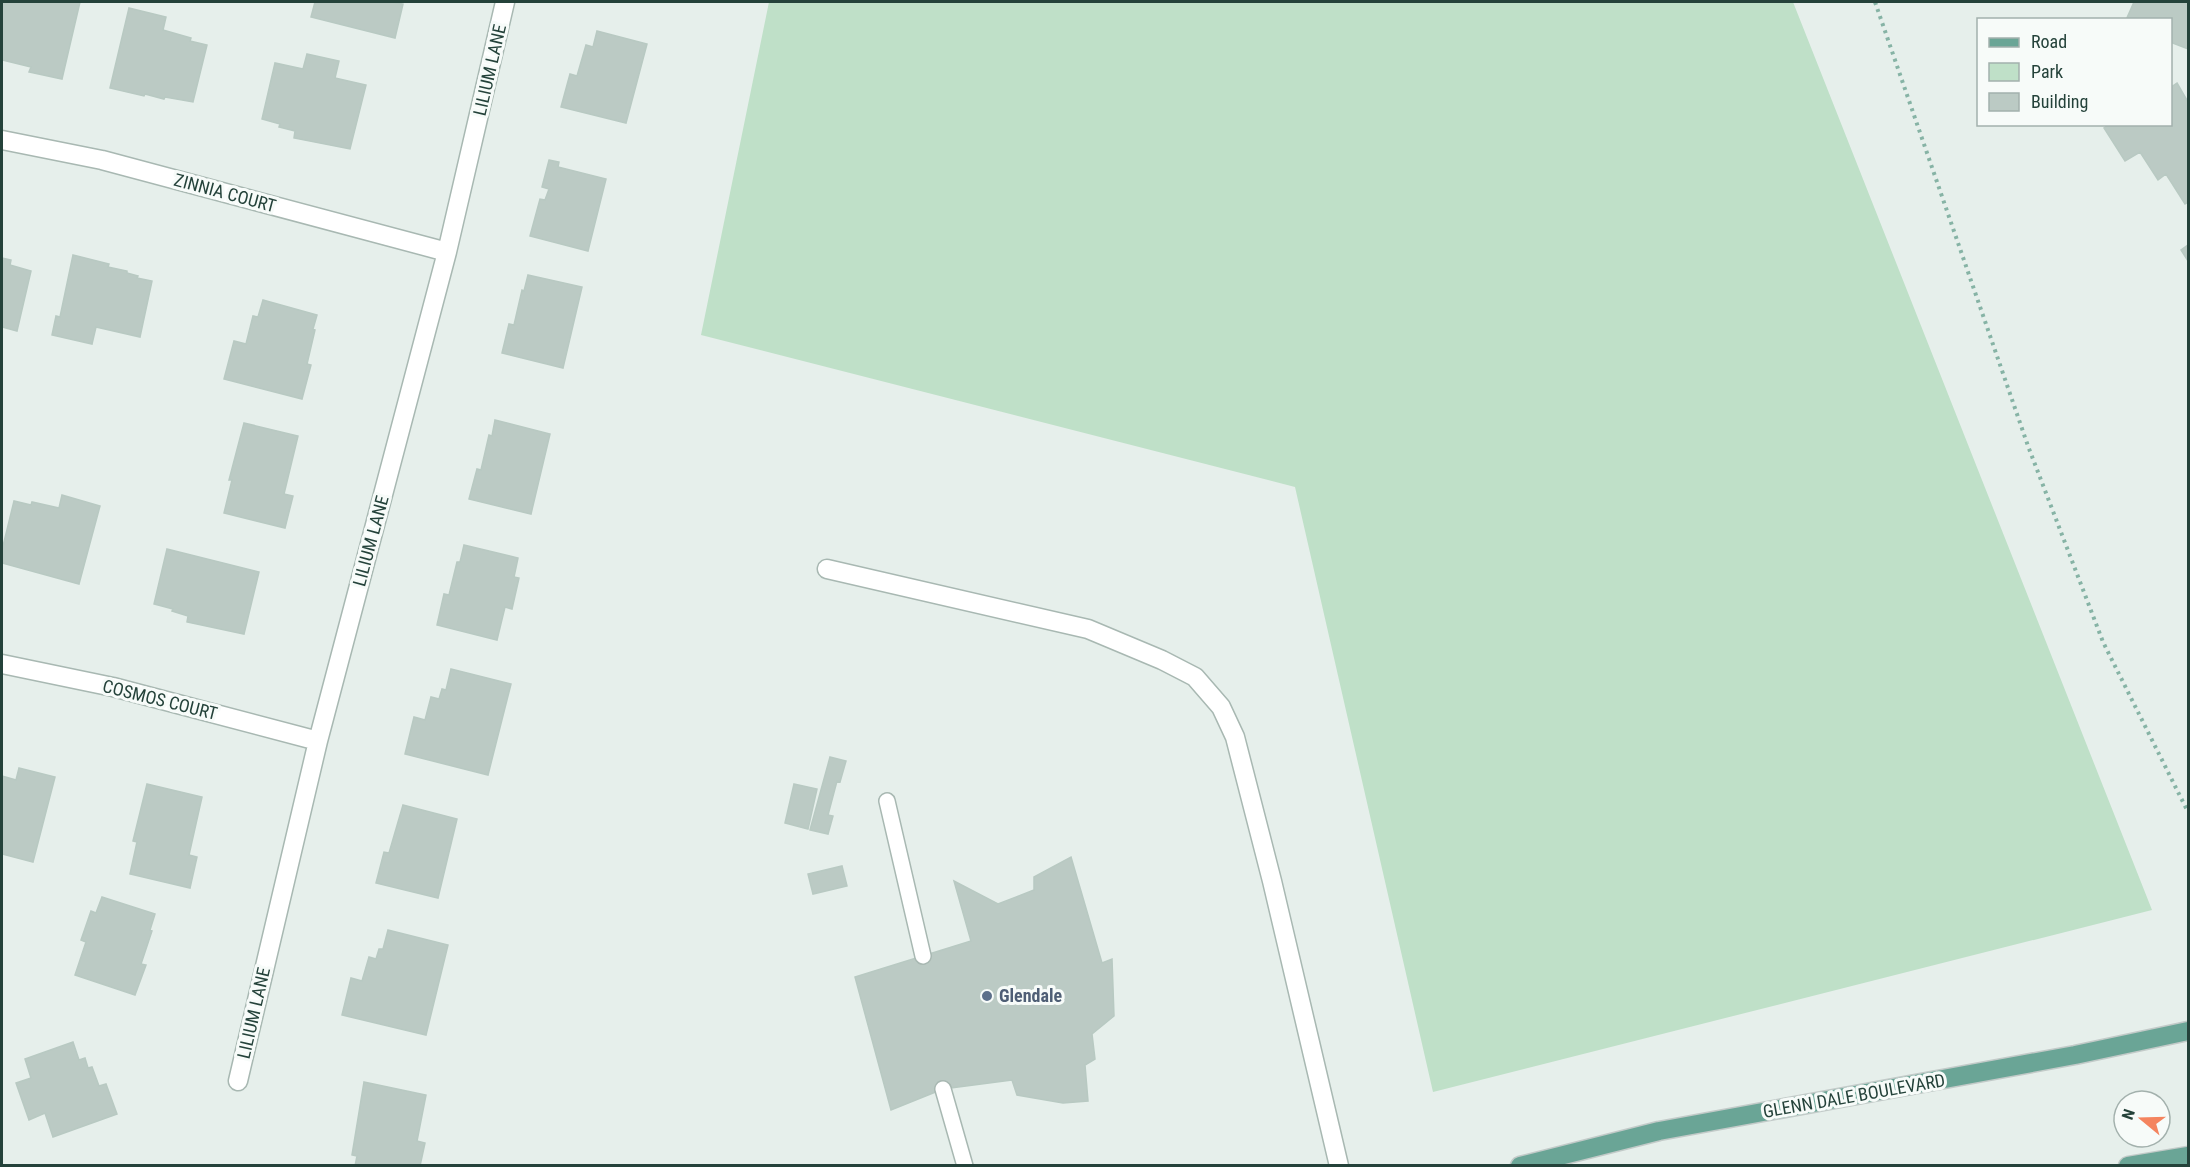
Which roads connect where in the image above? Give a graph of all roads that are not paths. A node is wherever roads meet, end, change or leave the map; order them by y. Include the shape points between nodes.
1 (506, 2) edge
2 (2, 140) edge
3 (447, 252) junction
4 (827, 569) dead end
5 (2, 664) edge
6 (318, 741) junction
7 (887, 801) dead end
8 (922, 956) dead end
9 (2188, 1031) edge
10 (238, 1081) dead end
11 (943, 1089) dead end
12 (2188, 1156) edge
13 (965, 1166) edge
14 (1339, 1166) edge
15 (1520, 1166) edge
16 (2128, 1166) edge

1 - 3 street, LILIUM LANE
2 - 3 street, ZINNIA COURT via 102,160
3 - 6 street, LILIUM LANE
4 - 14 street via 1088,628 1196,676 1221,707 1236,737
5 - 6 street, COSMOS COURT via 113,687
6 - 10 street, LILIUM LANE
7 - 8 lane
9 - 15 main road, GLENN DALE BOULEVARD via 1659,1131
11 - 13 lane
12 - 16 main road

